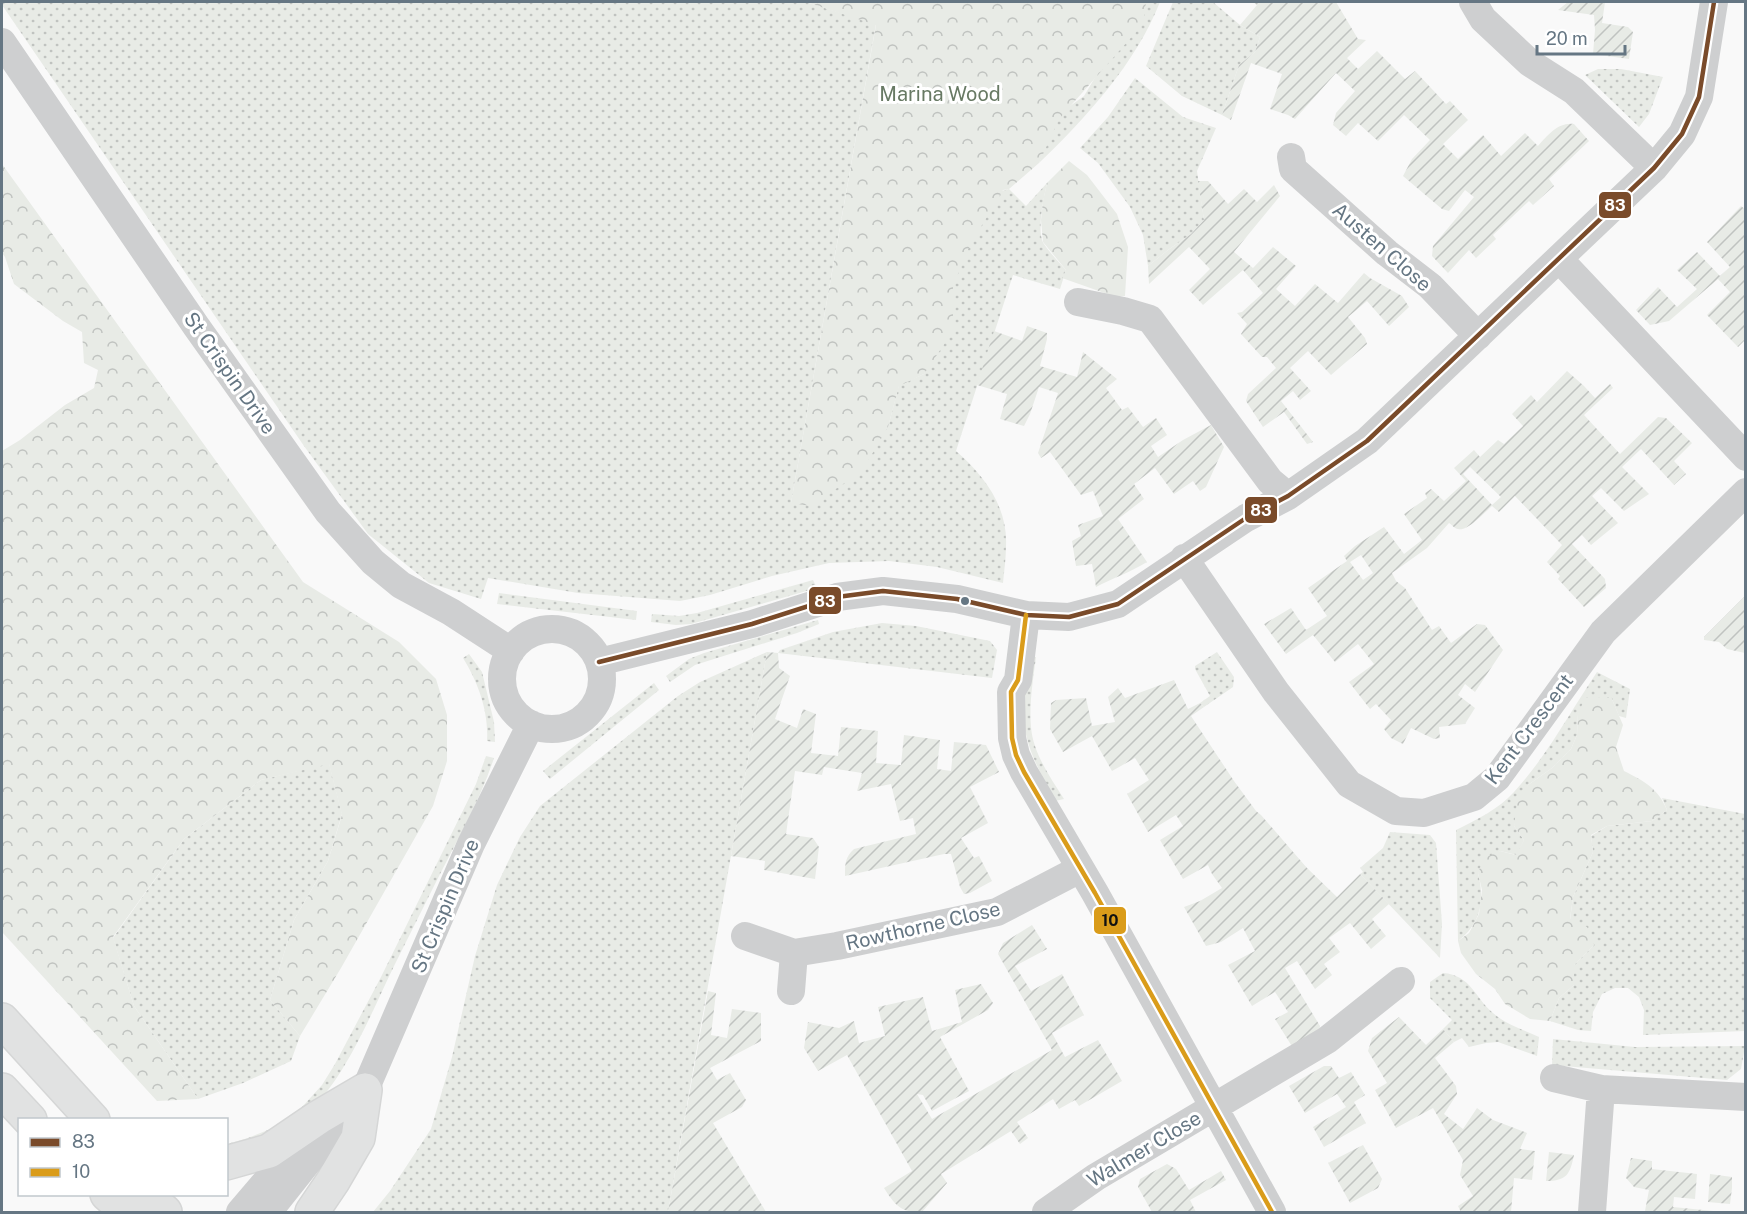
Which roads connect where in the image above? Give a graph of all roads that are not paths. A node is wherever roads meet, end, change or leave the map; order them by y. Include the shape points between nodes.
1 (1473, 2) edge
2 (1714, 2) edge
3 (2, 42) edge
4 (1292, 157) dead end
5 (1654, 168) junction
6 (1559, 259) junction
7 (1078, 302) dead end
8 (1478, 336) junction
9 (1746, 457) edge
10 (1746, 492) edge
11 (1288, 496) junction
12 (1184, 558) junction
13 (1026, 615) junction
14 (511, 651) junction
15 (598, 662) junction
16 (531, 724) junction
17 (1080, 869) junction
18 (745, 936) dead end
19 (794, 953) junction
20 (1401, 981) dead end
21 (791, 991) dead end
22 (2, 1020) edge
23 (2, 1046) edge
24 (1554, 1078) dead end
25 (1601, 1089) junction
26 (2, 1090) edge
27 (365, 1090) junction
28 (1746, 1097) edge
29 (1214, 1107) junction
30 (29, 1118) edge
31 (67, 1118) edge
32 (92, 1118) edge
33 (228, 1162) edge
34 (109, 1196) edge
35 (147, 1196) edge
36 (127, 1212) edge
37 (165, 1212) edge
38 (240, 1212) edge
39 (268, 1212) edge
40 (312, 1212) edge
41 (1046, 1212) edge
42 (1272, 1212) edge
43 (1592, 1212) edge

1 - 5 street via 1483,19 1530,63 1574,91
2 - 5 street via 1699,97 1682,134
3 - 14 street, St Crispin Drive via 327,512 373,562 401,585
4 - 8 street, Austen Close via 1293,169 1430,286
5 - 6 street
6 - 8 street
6 - 9 street
7 - 11 street via 1150,319 1270,481
8 - 11 street via 1367,441
10 - 12 street, Kent Crescent via 1603,632 1497,778 1474,796 1424,813 1396,811 1349,784 1276,692
11 - 12 street
12 - 13 street via 1118,604 1069,617
13 - 15 street via 957,599 883,591 837,597 752,624
13 - 17 street via 1018,680 1011,692 1012,738 1024,772
14 - 15 street via 534,632 553,629 572,633 589,645
14 - 16 street via 501,677 504,696 515,713
15 - 16 street via 602,681 597,700 586,716 569,726 549,729
16 - 27 street, St Crispin Drive via 471,844
17 - 19 street, Rowthorne Close via 997,912
17 - 29 street
18 - 19 street, Rowthorne Close
19 - 21 street
20 - 29 street, Walmer Close via 1327,1040
22 - 32 highway
23 - 31 highway
24 - 25 street
25 - 28 street
25 - 43 street
26 - 30 highway
27 - 33 highway via 269,1151
27 - 38 street, St Crispin Drive via 294,1149
27 - 39 street, St Crispin Drive
27 - 40 highway via 358,1138
29 - 41 street, Walmer Close via 1096,1177
29 - 42 street
34 - 36 highway
35 - 37 highway

